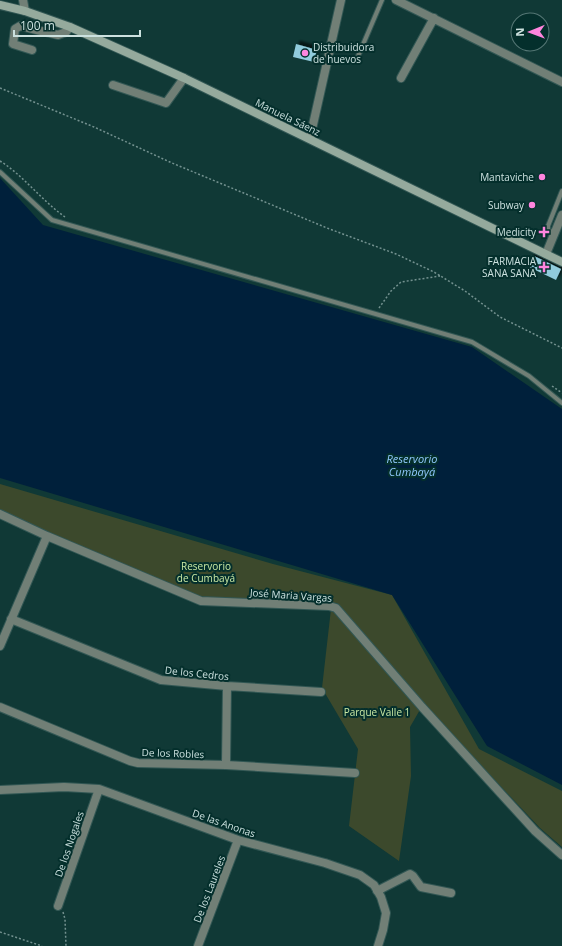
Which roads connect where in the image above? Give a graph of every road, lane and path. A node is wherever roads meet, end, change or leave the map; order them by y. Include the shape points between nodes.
1 (23, 0) edge
2 (341, 0) edge
3 (382, 0) edge
4 (396, 0) edge
5 (0, 5) edge
6 (25, 11) junction
7 (434, 18) junction
8 (70, 27) junction
9 (32, 50) dead end
10 (356, 61) dead end
11 (184, 78) junction
12 (401, 78) dead end
13 (562, 82) edge
14 (113, 85) dead end
15 (0, 88) edge
16 (310, 138) junction
17 (0, 172) edge
18 (562, 191) edge
19 (562, 215) edge
20 (555, 233) junction
21 (546, 254) junction
22 (562, 262) edge
23 (441, 276) junction
24 (379, 308) dead end
25 (562, 348) edge
26 (562, 403) edge
27 (0, 514) edge
28 (47, 536) junction
29 (11, 619) junction
30 (0, 646) edge
31 (227, 686) junction
32 (321, 692) dead end
33 (0, 707) edge
34 (226, 765) junction
35 (355, 773) dead end
36 (99, 789) junction
37 (0, 790) edge
38 (238, 840) junction
39 (562, 855) edge
40 (377, 891) junction
41 (451, 893) dead end
42 (58, 906) joint
43 (0, 932) edge
44 (42, 946) edge
45 (66, 946) edge
46 (198, 946) edge
47 (378, 946) edge

1 - 6 street
2 - 16 street
3 - 10 lane
4 - 7 street
5 - 6 street, Manuela Sáenz
6 - 8 street, Manuela Sáenz
7 - 12 street
7 - 13 street
8 - 9 street via 58,35 20,26 15,29 13,44
8 - 11 street, Manuela Sáenz
11 - 14 street via 166,103
11 - 16 street, Manuela Sáenz
15 - 23 path via 186,169 396,254
16 - 21 street, Manuela Sáenz
17 - 26 lane via 52,220 472,342 529,376
18 - 20 lane via 548,226 548,230
19 - 20 street
20 - 21 street
21 - 22 street, Manuela Sáenz
23 - 24 path via 401,282
23 - 25 path via 500,317
27 - 28 street, José Maria Vargas
28 - 29 street
28 - 39 street, José Maria Vargas via 201,600 336,608 535,831
29 - 30 street
29 - 31 street, De los Cedros via 161,680
31 - 32 street, De los Cedros
31 - 34 street
33 - 34 street, De los Robles via 130,761
34 - 35 street, De los Robles
36 - 37 street, De las Anonas via 64,786
36 - 38 street, De las Anonas
36 - 42 street, De los Nogales
38 - 40 street, De las Anonas via 360,875 374,885
38 - 46 street, De los Laureles
40 - 41 street via 410,874 421,887
40 - 47 street, De las Anonas via 386,912
42 - 45 path via 65,919
43 - 44 path

